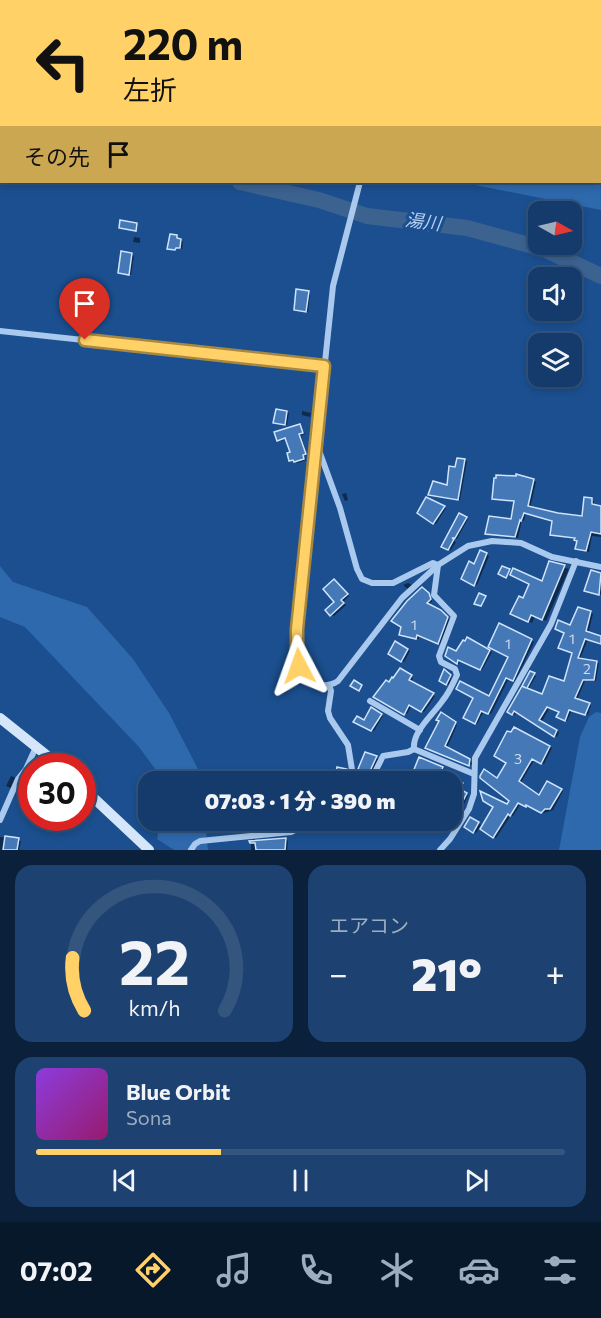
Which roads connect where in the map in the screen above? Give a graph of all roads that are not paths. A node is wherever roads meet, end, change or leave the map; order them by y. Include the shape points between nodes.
1 (360, 183) edge
2 (0, 331) edge
3 (324, 366) junction
4 (316, 442) junction
5 (576, 561) junction
6 (438, 566) junction
7 (601, 567) edge
8 (329, 685) junction
9 (370, 701) dead end
10 (0, 718) edge
11 (420, 730) junction
12 (36, 747) junction
13 (414, 748) junction
14 (44, 753) edge
15 (352, 771) edge
16 (376, 771) edge
17 (474, 774) junction
18 (96, 800) edge
19 (0, 820) edge
20 (293, 831) edge
21 (149, 850) edge
22 (190, 850) edge
23 (440, 850) edge

1 - 3 street via 333,286
2 - 3 street
3 - 4 street
4 - 6 street via 362,579 386,584 433,563
4 - 8 street via 297,653 299,666 308,680
5 - 6 street via 521,543 492,541 468,546
5 - 7 street
5 - 17 street via 551,624 475,758
6 - 8 street via 402,598 342,677
6 - 11 street via 434,595 454,616 439,656 457,675 445,699
8 - 15 street via 328,711 348,745
9 - 11 street
10 - 12 main road
11 - 13 street
12 - 14 main road
12 - 19 street
13 - 16 street via 383,756
13 - 17 street
17 - 23 street via 472,802
18 - 21 main road
20 - 22 street via 200,842

